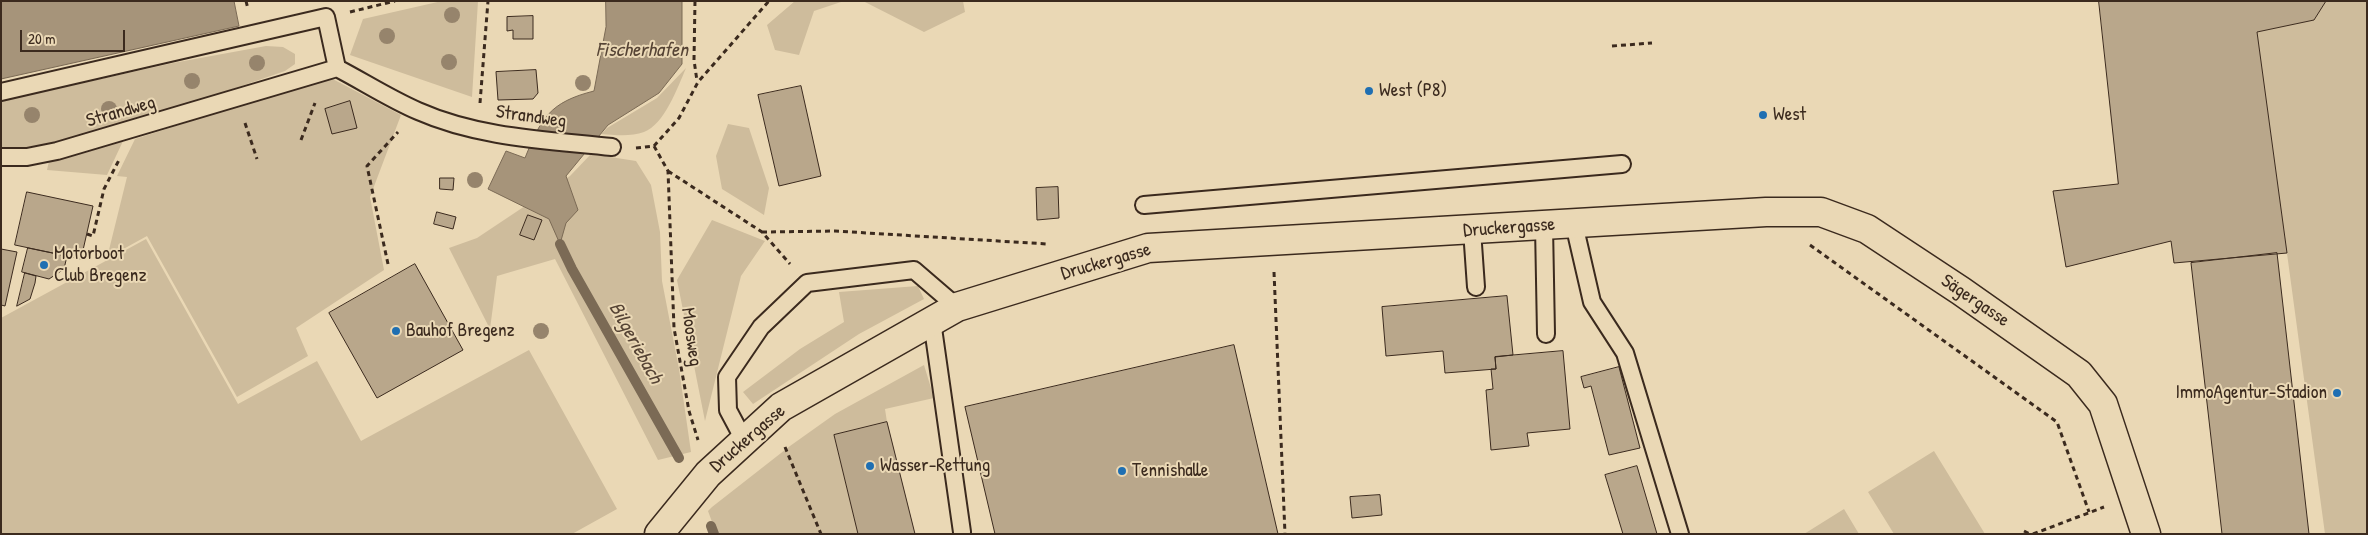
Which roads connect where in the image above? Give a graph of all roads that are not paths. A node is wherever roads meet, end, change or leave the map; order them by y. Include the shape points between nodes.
1 (337, 68) junction
2 (1, 92) edge
3 (612, 147) road end
4 (1, 157) edge
5 (1622, 164) dead end
6 (1144, 205) dead end
7 (1698, 216) joint
8 (1574, 224) junction
9 (1544, 226) junction
10 (1472, 230) junction
11 (1476, 287) dead end
12 (957, 307) junction
13 (932, 321) junction
14 (1546, 334) dead end
15 (744, 440) junction
16 (962, 532) dead end
17 (659, 534) edge
18 (1680, 534) edge
19 (2146, 534) edge

1 - 2 lane via 326,18
1 - 3 lane, Strandweg via 418,111 478,130
1 - 4 lane, Strandweg via 57,151 27,157
5 - 6 lane
7 - 8 street, Druckergasse
7 - 19 street, Sägergasse via 1821,212 1867,229 1961,290 2078,374 2103,404
8 - 9 street, Druckergasse
8 - 18 lane via 1592,302 1625,353
9 - 10 street, Druckergasse
9 - 14 lane
10 - 11 lane
10 - 12 street, Druckergasse via 1148,248
12 - 13 street, Druckergasse
12 - 15 lane via 914,270 807,283 761,327 727,378 728,410
13 - 15 street, Druckergasse via 781,407
13 - 16 lane
15 - 17 street, Druckergasse via 708,474

